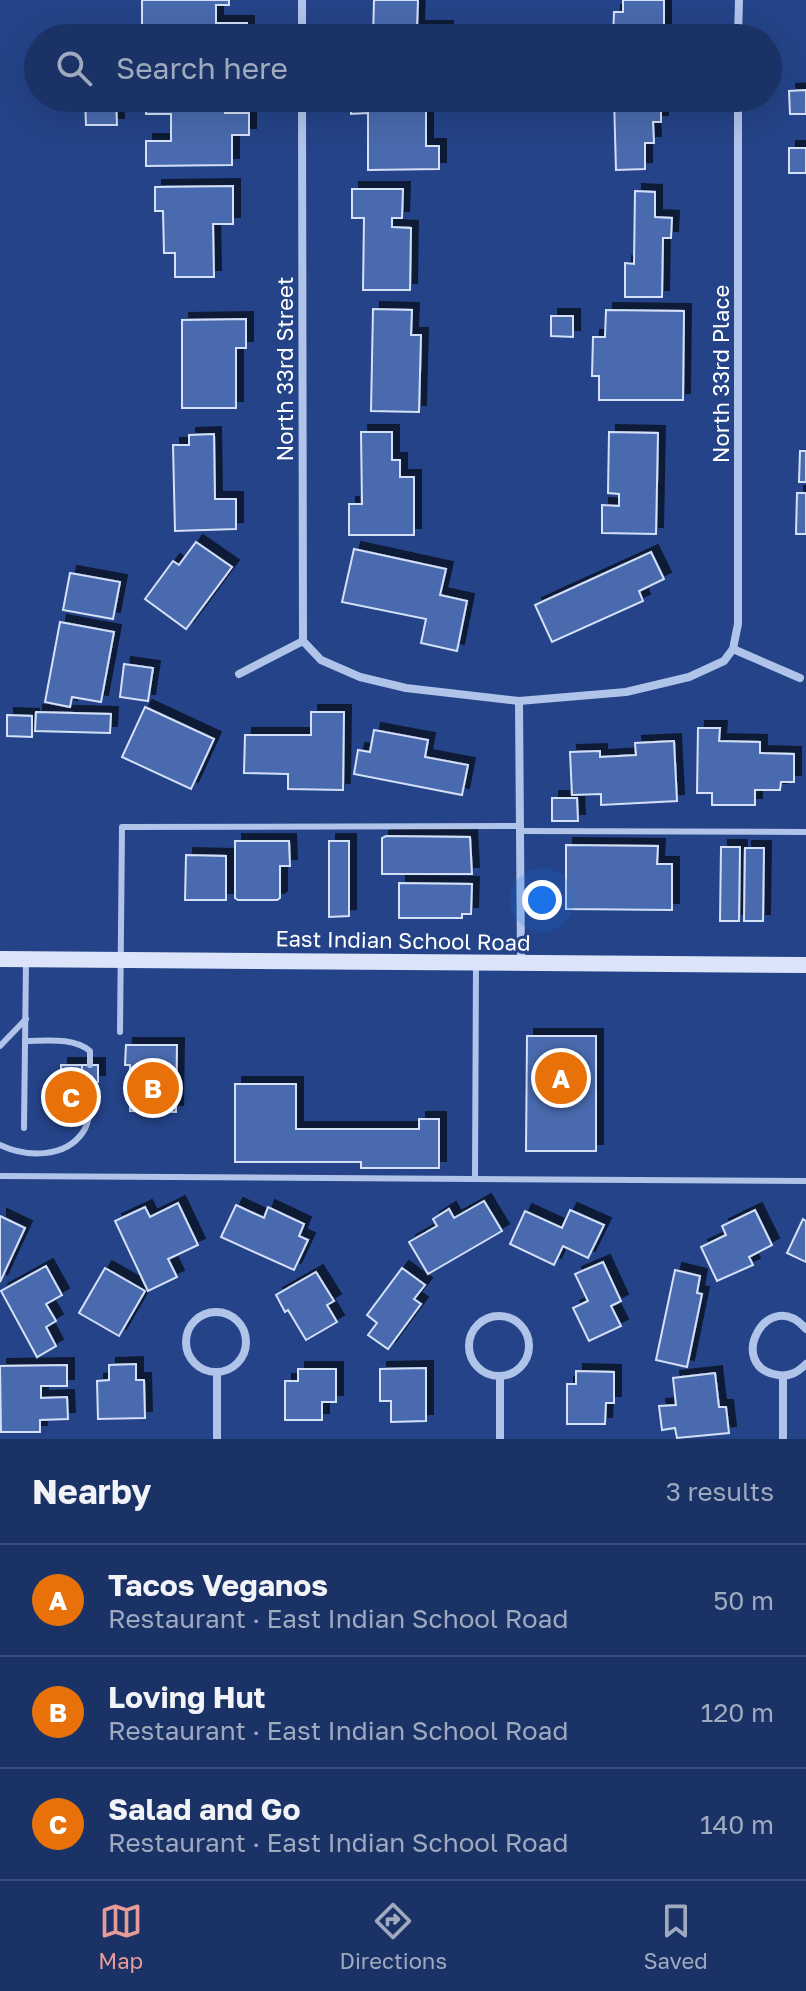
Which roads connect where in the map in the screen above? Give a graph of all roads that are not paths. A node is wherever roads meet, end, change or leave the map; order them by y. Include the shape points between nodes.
1 (302, 0) edge
2 (739, 0) edge
3 (302, 24) edge
4 (738, 24) edge
5 (302, 112) edge
6 (738, 112) edge
7 (303, 641) junction
8 (733, 649) junction
9 (239, 674) dead end
10 (800, 678) dead end
11 (519, 701) junction
12 (520, 829) junction
13 (806, 832) edge
14 (0, 959) edge
15 (26, 959) junction
16 (120, 960) junction
17 (476, 963) junction
18 (521, 963) junction
19 (806, 965) edge
20 (26, 1019) junction
21 (120, 1032) dead end
22 (25, 1041) junction
23 (0, 1046) edge
24 (90, 1065) dead end
25 (90, 1082) dead end
26 (24, 1128) dead end
27 (0, 1145) edge
28 (0, 1176) edge
29 (475, 1179) junction
30 (806, 1181) edge
31 (806, 1329) edge
32 (806, 1364) edge
33 (217, 1372) junction
34 (500, 1376) junction
35 (783, 1376) junction
36 (217, 1439) edge
37 (500, 1439) edge
38 (783, 1439) edge

1 - 3 street
2 - 4 street
5 - 7 street, North 33rd Street
6 - 8 street, North 33rd Place via 738,624
7 - 9 street
7 - 11 street via 321,660 360,677 406,688
8 - 10 street
8 - 11 street via 724,661 689,677 626,692
11 - 12 street
12 - 13 lane
12 - 16 lane via 122,827
12 - 18 street
14 - 15 main road, East Indian School Road
15 - 16 main road, East Indian School Road
15 - 20 lane
16 - 17 main road, East Indian School Road
16 - 21 lane
17 - 18 main road, East Indian School Road
17 - 29 lane
18 - 19 main road, East Indian School Road
20 - 22 lane
20 - 23 lane
22 - 24 lane via 82,1045 90,1051
22 - 26 lane
25 - 27 lane via 83,1132 65,1147 44,1154 17,1153
28 - 29 lane
29 - 30 lane
31 - 35 street via 797,1320 777,1317 755,1335 757,1363 764,1371
32 - 35 street
33 - 33 street via 235,1365 246,1339 231,1316 211,1313 194,1322 186,1340 191,1359
33 - 36 street
34 - 34 street via 524,1362 529,1343 513,1320 494,1316 477,1326 469,1344 481,1370
34 - 37 street
35 - 38 street

